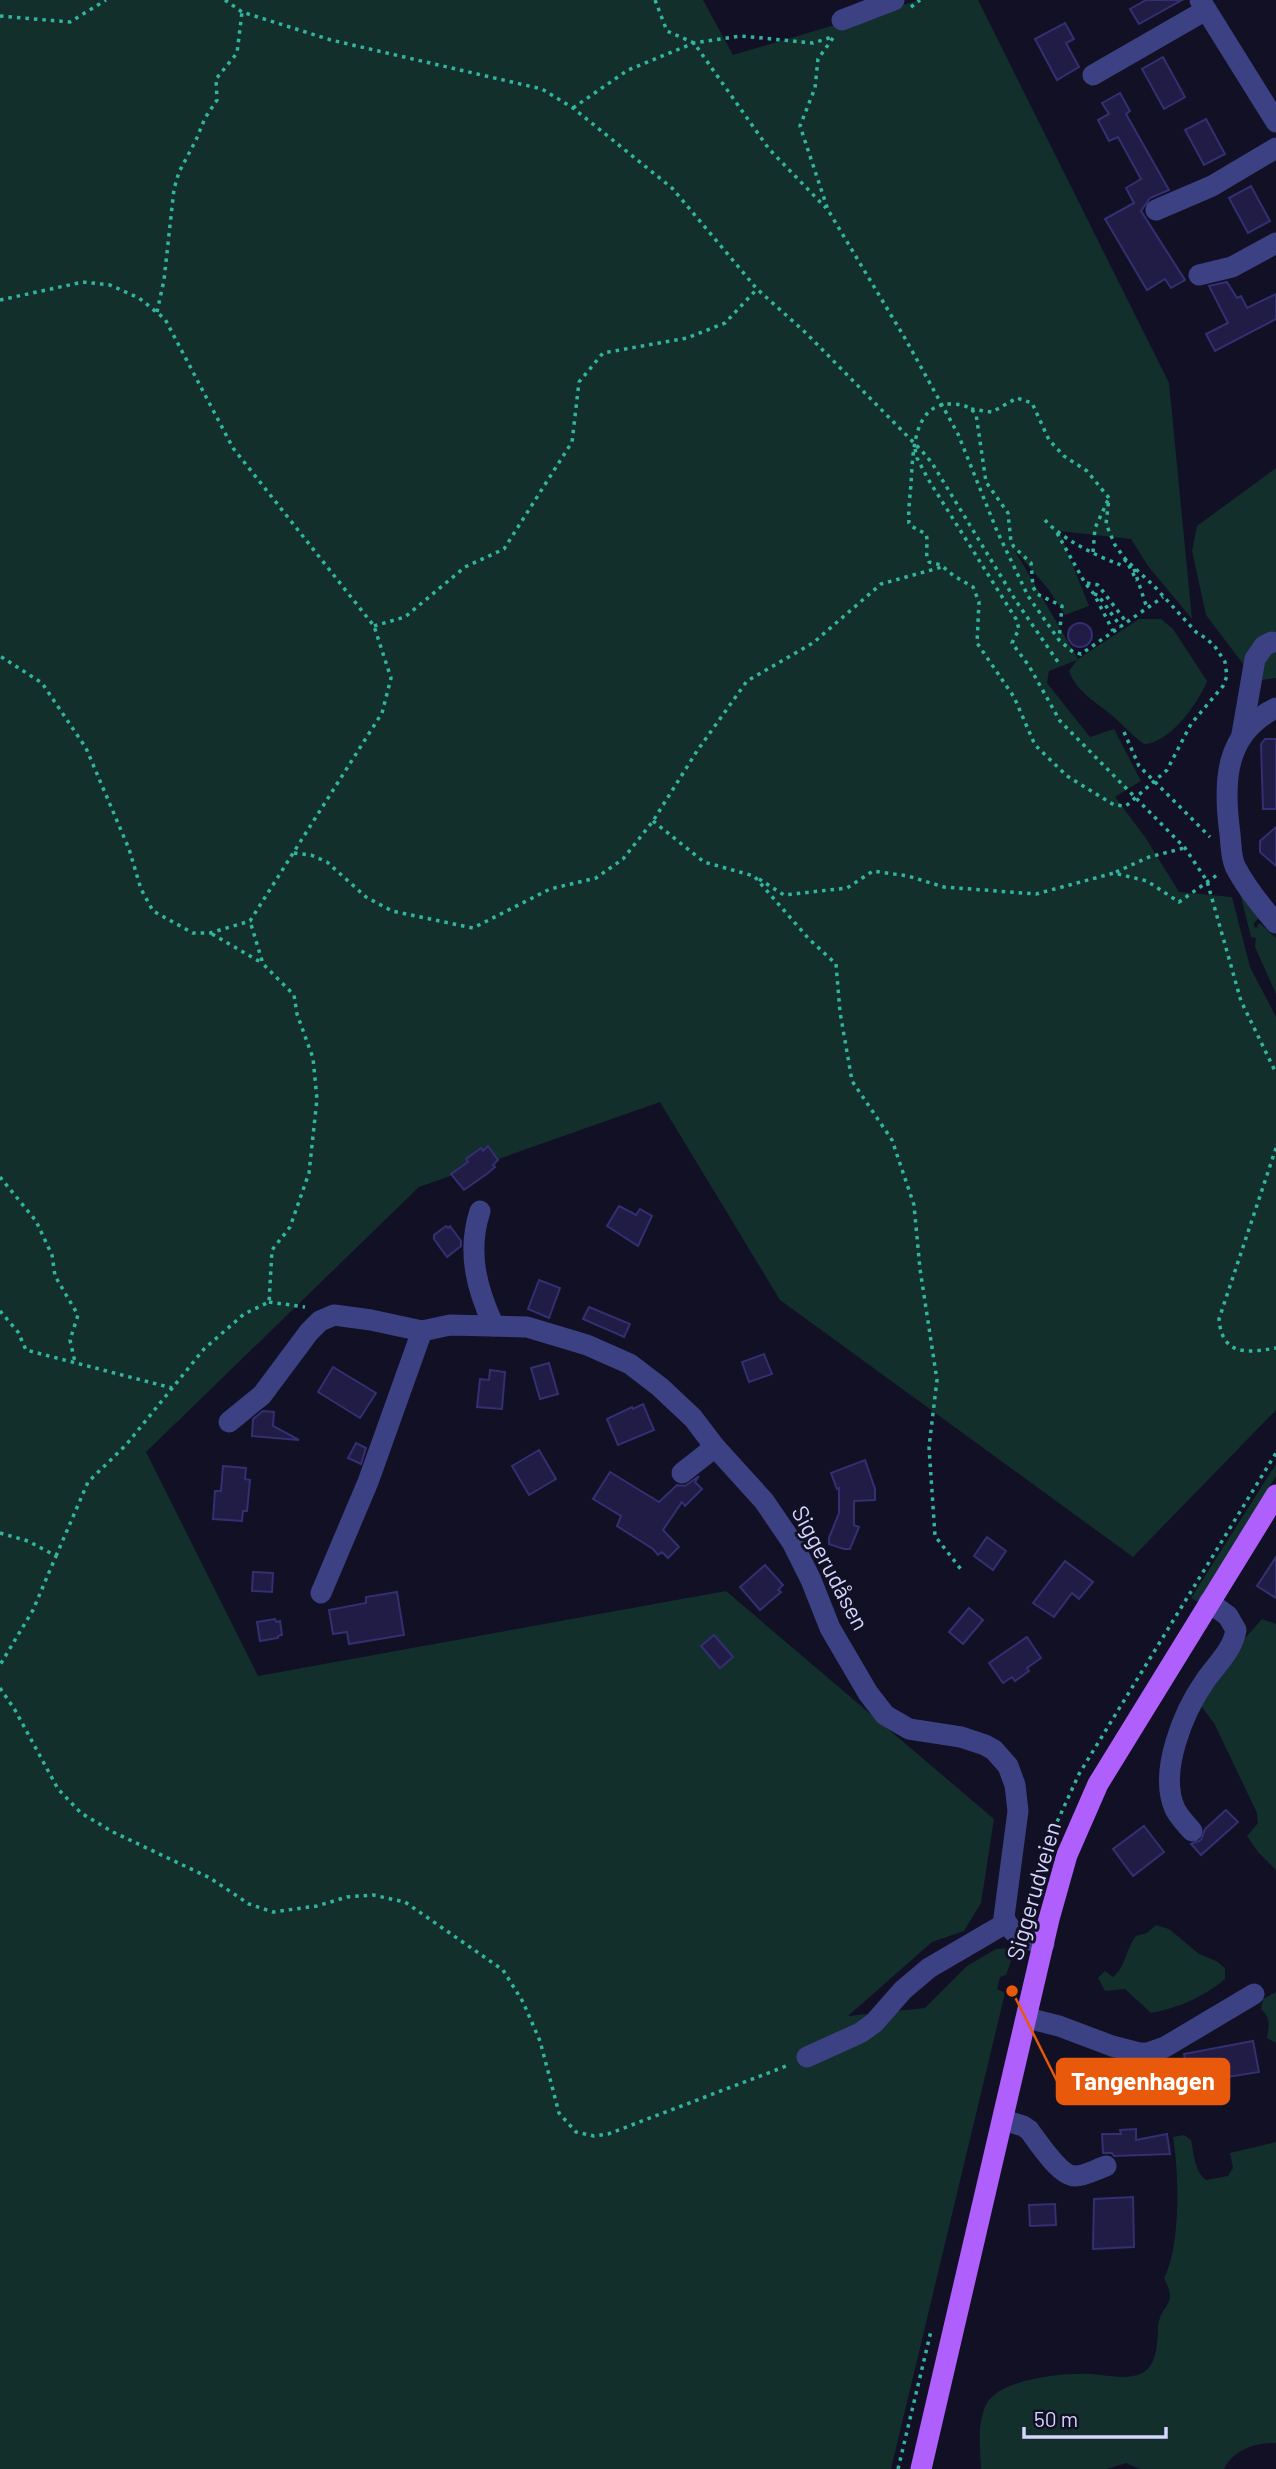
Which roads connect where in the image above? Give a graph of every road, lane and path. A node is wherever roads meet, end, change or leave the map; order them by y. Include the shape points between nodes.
1 (106, 0) edge
2 (225, 0) edge
3 (654, 0) edge
4 (920, 0) edge
5 (901, 4) edge
6 (1203, 5) edge
7 (242, 12) junction
8 (0, 16) edge
9 (842, 20) dead end
10 (694, 43) junction
11 (1093, 75) dead end
12 (573, 108) junction
13 (1276, 122) edge
14 (1276, 148) edge
15 (1156, 210) dead end
16 (828, 211) junction
17 (1276, 243) edge
18 (1199, 275) dead end
19 (757, 289) junction
20 (0, 300) edge
21 (157, 312) junction
22 (942, 404) junction
23 (971, 409) junction
24 (914, 444) junction
25 (1109, 498) junction
26 (1045, 520) dead end
27 (1055, 532) junction
28 (1093, 552) junction
29 (1126, 560) junction
30 (942, 567) junction
31 (1134, 567) junction
32 (1137, 581) junction
33 (1085, 583) junction
34 (1094, 594) junction
35 (1164, 597) junction
36 (1147, 608) junction
37 (1127, 623) junction
38 (374, 626) junction
39 (1121, 626) junction
40 (1113, 631) junction
41 (1059, 640) junction
42 (1272, 642) dead end
43 (0, 656) edge
44 (1058, 662) dead end
45 (1276, 709) edge
46 (1124, 732) dead end
47 (1242, 734) junction
48 (1153, 782) junction
49 (1135, 796) junction
50 (653, 821) junction
51 (1185, 848) junction
52 (294, 853) junction
53 (1234, 864) junction
54 (1114, 873) junction
55 (754, 876) junction
56 (1208, 881) junction
57 (250, 921) junction
58 (1276, 923) edge
59 (210, 933) junction
60 (263, 964) junction
61 (1276, 1073) edge
62 (1276, 1148) edge
63 (0, 1177) edge
64 (480, 1211) dead end
65 (270, 1302) junction
66 (0, 1311) edge
67 (334, 1315) junction
68 (494, 1326) junction
69 (422, 1331) junction
70 (1276, 1348) edge
71 (75, 1362) junction
72 (172, 1388) junction
73 (229, 1422) dead end
74 (715, 1447) junction
75 (682, 1473) dead end
76 (1276, 1495) edge
77 (0, 1533) edge
78 (56, 1556) junction
79 (963, 1572) dead end
80 (321, 1593) dead end
81 (1209, 1602) junction
82 (0, 1665) edge
83 (0, 1688) edge
84 (1192, 1831) dead end
85 (1006, 1923) junction
86 (1044, 1944) junction
87 (1254, 1994) dead end
88 (1027, 2018) junction
89 (807, 2057) joint
90 (1004, 2120) junction
91 (1106, 2166) dead end
92 (921, 2469) edge

1 - 8 path via 70,22
2 - 7 path
3 - 10 path via 667,31
4 - 5 path via 918,4
5 - 9 street
6 - 11 street
6 - 13 street
7 - 12 path via 331,40 542,89
7 - 21 path via 237,54 216,79 216,100 174,189
10 - 12 path via 628,70
10 - 16 path via 769,149
10 - 16 path via 741,36 813,43 834,36 818,58 815,88 800,127
12 - 19 path via 672,188
14 - 15 street via 1212,186
16 - 22 path
17 - 18 street via 1232,267
19 - 24 path
19 - 38 path via 725,323 687,338 603,353 579,382 572,442 504,549 465,567 405,617
20 - 21 path via 83,282 110,285
21 - 38 path via 172,330 233,448
22 - 23 path
22 - 24 path via 925,417
22 - 41 path via 1028,596
23 - 25 path via 992,412 1017,398 1032,403 1049,440 1087,471
23 - 41 path via 976,414 986,482 1008,513 1011,542 1031,563 1037,594 1062,606
24 - 30 path via 909,523 926,534 928,560
24 - 44 path via 932,463
24 - 49 path via 928,479 1016,619 1019,629 1012,643 1060,721
25 - 28 path via 1095,528
25 - 29 path via 1106,524
26 - 27 path
27 - 28 path
27 - 33 path
28 - 29 path via 1121,565
29 - 31 path
29 - 32 path
30 - 49 path via 976,591 978,643 1014,697 1035,745 1067,776 1114,805 1126,806
30 - 50 path via 881,584 813,643 747,681
31 - 32 path
31 - 35 path
32 - 36 path
33 - 34 path
33 - 37 path via 1098,585
34 - 39 path
34 - 40 path
35 - 36 path
35 - 48 path via 1216,648 1227,676 1191,724 1167,770
36 - 37 path
37 - 39 path
38 - 52 path via 391,678 382,713
39 - 40 path
40 - 41 path via 1081,654
42 - 47 street via 1255,659
43 - 59 path via 42,683 86,748 153,911 193,933
45 - 47 street via 1261,715
46 - 48 path via 1139,766
47 - 53 street via 1228,775
48 - 49 path
48 - 53 path
49 - 51 path
50 - 52 path via 623,859 596,878 550,889 473,928 392,911 366,897 327,862
50 - 55 path via 704,862
51 - 54 path
51 - 56 path
52 - 57 path
53 - 56 path
53 - 58 street
54 - 55 path via 1036,894 944,887 873,872 847,888 784,895
54 - 56 path via 1147,881 1179,902
55 - 79 path via 836,964 852,1081 892,1140 915,1205 937,1380 929,1447 935,1536
56 - 61 path via 1241,1001
57 - 59 path
57 - 60 path
59 - 60 path
60 - 65 path via 294,995 313,1058 317,1099 309,1173 290,1227 272,1251
62 - 70 path via 1219,1319 1227,1343 1240,1351
63 - 71 path via 36,1221 52,1255 55,1276 78,1315 70,1340
64 - 68 street via 473,1257
65 - 67 path
65 - 72 path via 244,1314 204,1349
66 - 71 path via 26,1349
67 - 69 street, Siggerudåsen
67 - 73 street via 309,1332 262,1395
68 - 69 street, Siggerudåsen via 450,1325
68 - 74 street, Siggerudåsen via 527,1327 630,1364 693,1418
69 - 80 street via 368,1482
71 - 72 path
72 - 78 path via 126,1445 88,1482
74 - 75 street
74 - 85 street, Siggerudåsen via 764,1501 792,1542 830,1628 885,1715 909,1729 985,1745 1008,1766 1016,1785 1018,1811
76 - 81 main road, Siggerudveien
77 - 78 path
78 - 82 path via 33,1610
81 - 84 street via 1228,1616 1236,1630 1232,1645 1188,1708 1174,1748 1173,1802
81 - 86 main road, Siggerudveien via 1088,1804 1062,1872
83 - 89 path via 58,1789 81,1813 113,1832 210,1878 249,1904 273,1912 373,1895 405,1902 503,1970 540,2041 559,2113 576,2132 608,2134
85 - 86 street via 1017,1935
85 - 89 street via 929,1968 860,2033
86 - 88 main road, Siggerudveien
87 - 88 street via 1148,2053
88 - 90 main road, Siggerudveien
90 - 91 street via 1029,2130 1068,2175 1079,2176
90 - 92 main road, Siggerudveien

